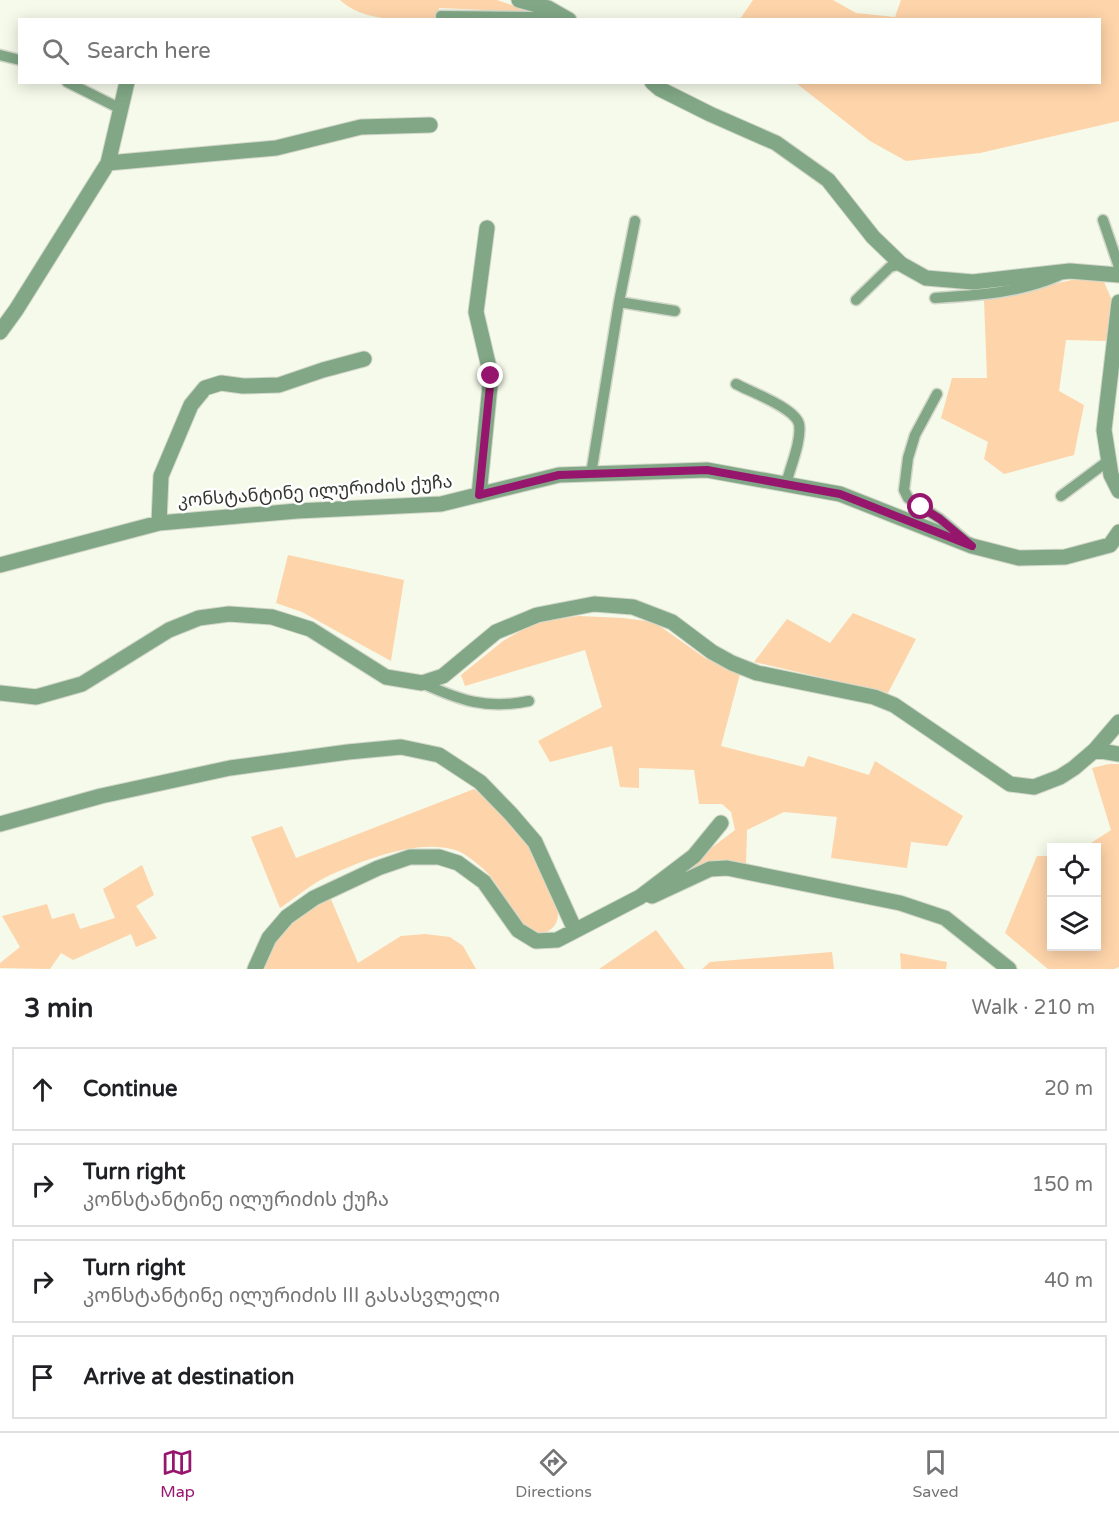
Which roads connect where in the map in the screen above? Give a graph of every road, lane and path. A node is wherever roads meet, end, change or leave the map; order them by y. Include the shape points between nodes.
1 (519, 0) edge
2 (441, 16) dead end
3 (545, 18) edge
4 (566, 18) edge
5 (0, 55) edge
6 (18, 60) edge
7 (71, 84) edge
8 (127, 84) edge
9 (654, 84) edge
10 (121, 109) junction
11 (430, 125) dead end
12 (108, 163) junction
13 (1103, 220) dead end
14 (635, 221) dead end
15 (487, 228) dead end
16 (901, 264) junction
17 (1119, 267) edge
18 (1070, 271) junction
19 (1119, 275) edge
20 (935, 298) dead end
21 (856, 300) dead end
22 (1119, 302) edge
23 (620, 303) junction
24 (675, 310) dead end
25 (0, 332) edge
26 (364, 359) dead end
27 (736, 384) dead end
28 (937, 394) dead end
29 (1108, 460) junction
30 (591, 474) junction
31 (786, 484) junction
32 (1119, 491) edge
33 (479, 495) junction
34 (1061, 496) dead end
35 (159, 523) junction
36 (1119, 532) edge
37 (972, 546) junction
38 (0, 565) edge
39 (422, 683) junction
40 (0, 693) edge
41 (529, 701) dead end
42 (1119, 722) edge
43 (1095, 750) junction
44 (1119, 754) edge
45 (721, 823) dead end
46 (0, 824) edge
47 (640, 897) junction
48 (575, 930) junction
49 (255, 969) edge
50 (1009, 969) edge

1 - 4 street via 548,8
2 - 3 lane
5 - 6 lane
7 - 10 lane
8 - 10 street
9 - 16 street via 776,143 828,180 873,237
10 - 12 street
11 - 12 street via 361,127 276,148
12 - 25 street
13 - 17 lane
14 - 23 lane
15 - 33 street via 476,312 491,376
16 - 18 street via 926,278 973,282
16 - 21 lane via 890,267
18 - 19 street
18 - 20 lane via 1035,286 1000,293
22 - 29 street via 1104,429
23 - 24 lane
23 - 30 lane
26 - 35 street via 279,385 221,383 205,388 191,405 161,476
27 - 31 lane via 784,408 798,422 797,443
28 - 37 lane via 915,435 904,490 908,498
29 - 32 street
29 - 34 lane
30 - 31 street, კონსტანტინე ილურიძის ქუჩა via 707,470
30 - 33 street, კონსტანტინე ილურიძის ქუჩა via 559,475
31 - 37 street, კონსტანტინე ილურიძის ქუჩა via 840,494
33 - 35 street, კონსტანტინე ილურიძის ქუჩა via 441,504
35 - 38 street, კონსტანტინე ილურიძის ქუჩა
36 - 37 street, კონსტანტინე ილურიძის ქუჩა via 1110,545 1065,557 1019,558
39 - 40 street via 386,677 310,629 272,617 229,614 199,618 169,630 82,684 36,697
39 - 41 lane via 459,700 489,705
39 - 43 street via 443,676 496,632 537,615 594,604 633,607 672,621 712,652 758,673 894,705 1010,784 1034,787 1060,777
42 - 43 street
43 - 44 street
45 - 47 street via 694,856
46 - 48 street via 101,796 230,768 401,747 439,755 480,782 511,814 535,842
47 - 48 street
47 - 50 street via 653,896 710,869 727,868 900,903 945,918
48 - 49 street via 556,940 536,940 518,930 484,882 458,863 439,857 410,857 314,898 287,917 269,938

